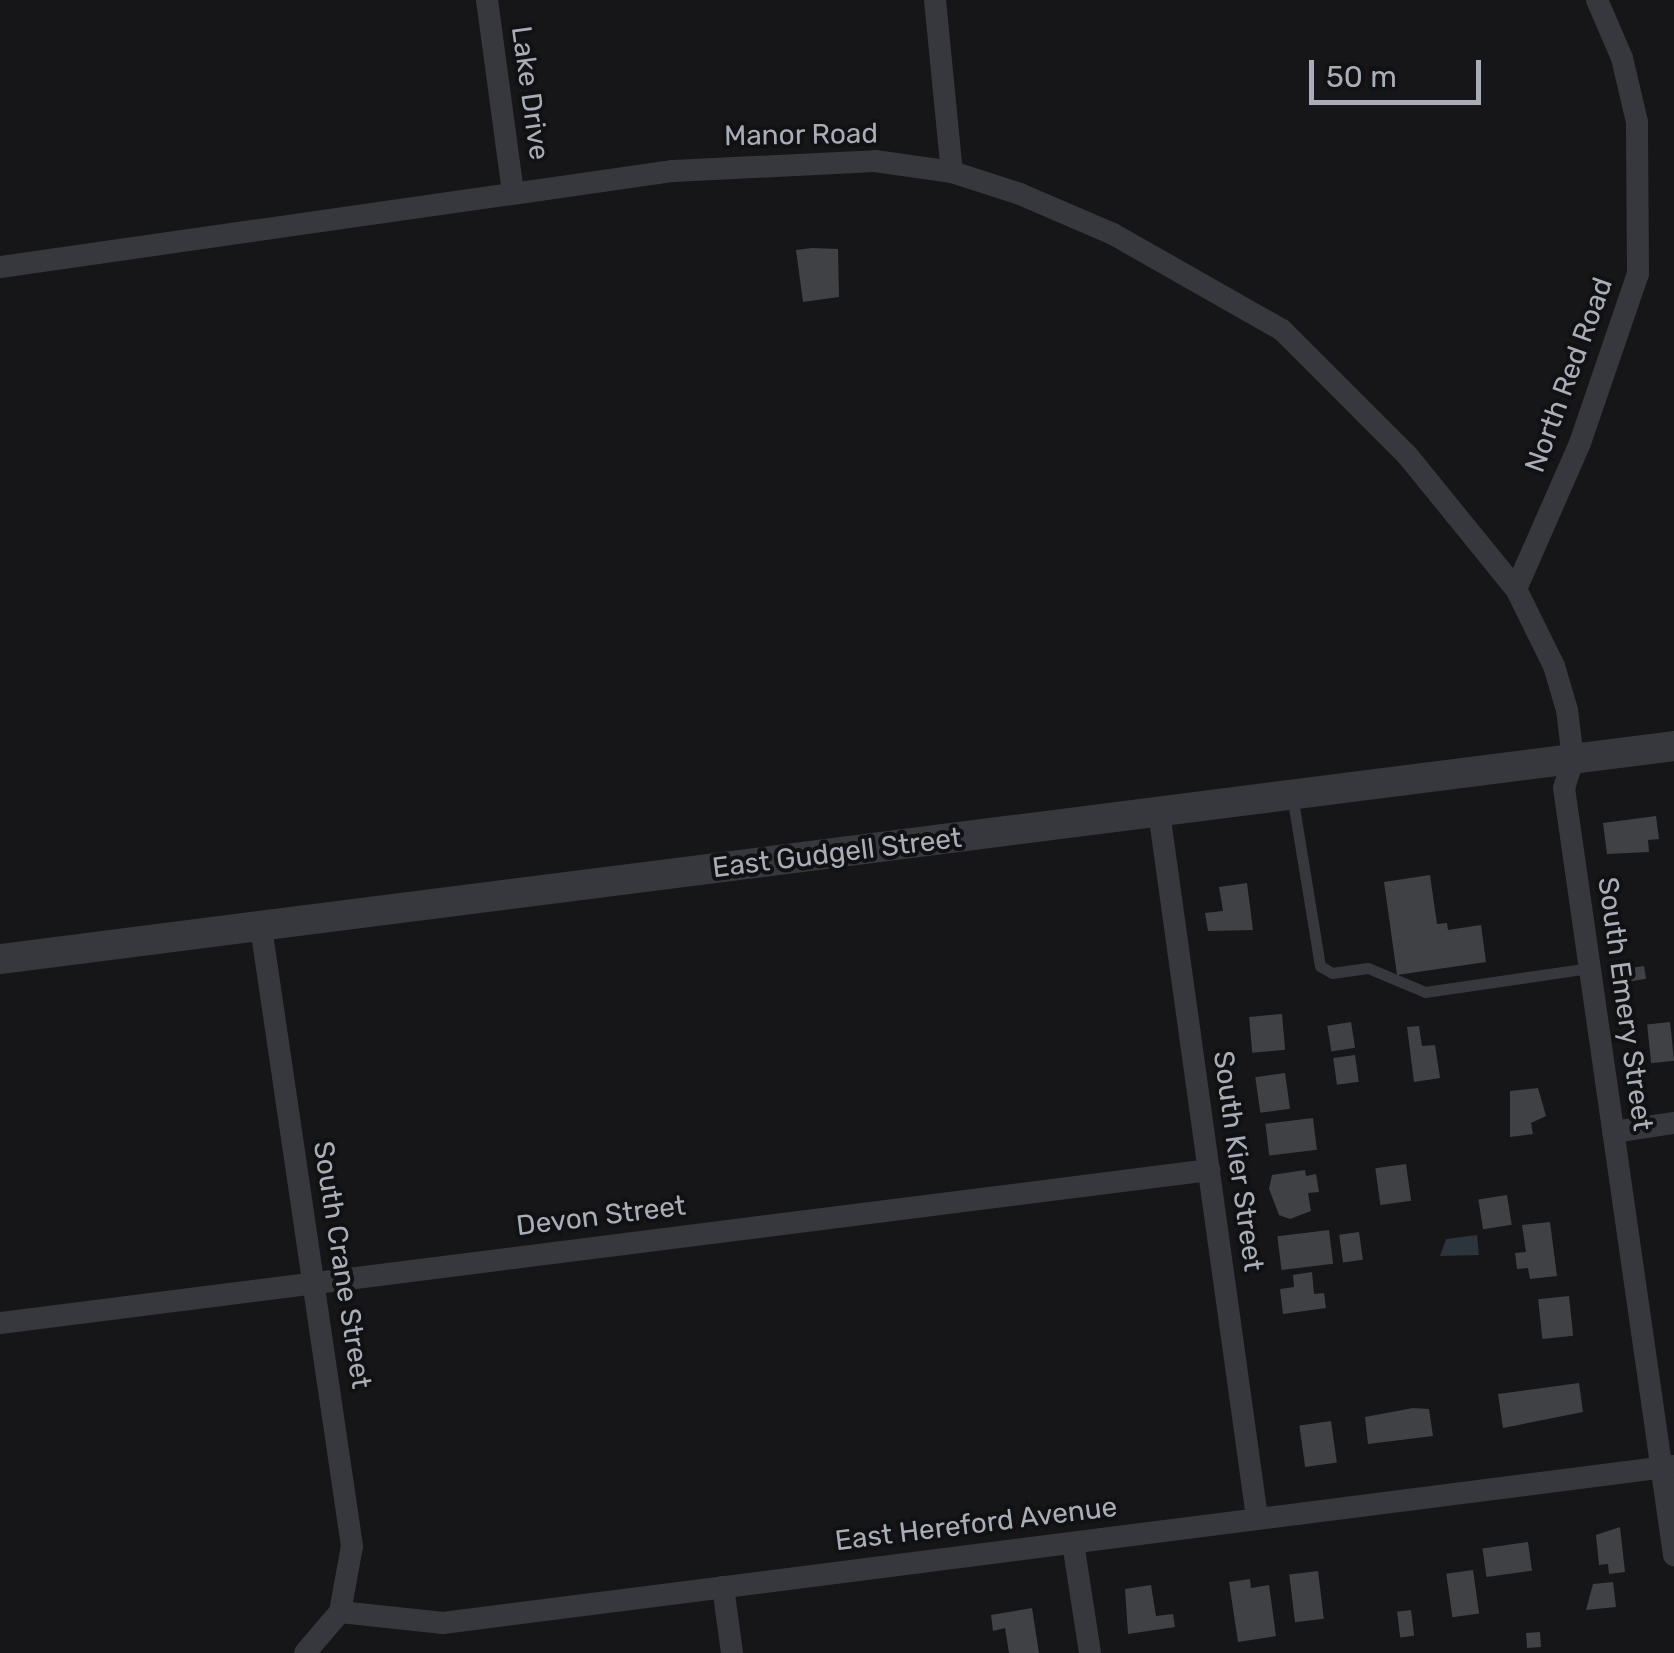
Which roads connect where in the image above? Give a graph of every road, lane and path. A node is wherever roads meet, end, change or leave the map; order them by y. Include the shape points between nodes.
1 (487, 0) edge
2 (935, 0) edge
3 (1598, 0) edge
4 (952, 172) junction
5 (513, 193) junction
6 (0, 267) edge
7 (1516, 589) junction
8 (1674, 746) edge
9 (1573, 758) junction
10 (1292, 795) junction
11 (1159, 812) junction
12 (261, 927) junction
13 (0, 959) edge
14 (1590, 968) junction
15 (1674, 1123) edge
16 (1613, 1132) junction
17 (1209, 1170) junction
18 (314, 1282) junction
19 (0, 1324) edge
20 (1668, 1467) edge
21 (1257, 1517) junction
22 (1073, 1543) junction
23 (1674, 1555) edge
24 (723, 1586) junction
25 (340, 1612) junction
26 (306, 1653) edge
27 (732, 1653) edge
28 (1090, 1653) edge

1 - 5 street, Lake Drive
2 - 4 street
3 - 7 street, North Red Road via 1622,58 1637,122 1638,274 1580,442
4 - 5 street, Manor Road via 810,160
4 - 7 street, Manor Road via 1113,234 1282,330 1407,455
5 - 6 street, Manor Road
7 - 9 street, Manor Road via 1554,666
8 - 9 street, East Gudgell Street
9 - 10 street, East Gudgell Street
9 - 14 street, South Emery Street via 1564,788
10 - 11 street, East Gudgell Street
10 - 14 lane via 1320,966 1332,972 1368,968 1426,992
11 - 12 street, East Gudgell Street
11 - 17 street, South Kier Street
12 - 13 street, East Gudgell Street
12 - 18 street, South Crane Street
14 - 16 street, South Emery Street
15 - 16 street
16 - 20 street, South Emery Street
17 - 18 street, Devon Street
17 - 21 street, South Kier Street
18 - 19 street, Devon Street
18 - 25 street, South Crane Street via 352,1546
20 - 21 street, East Hereford Avenue
20 - 23 street, South Emery Street
21 - 22 street, East Hereford Avenue
22 - 24 street, East Hereford Avenue
22 - 28 street
24 - 25 street, East Hereford Avenue via 442,1623
24 - 27 street
25 - 26 street

